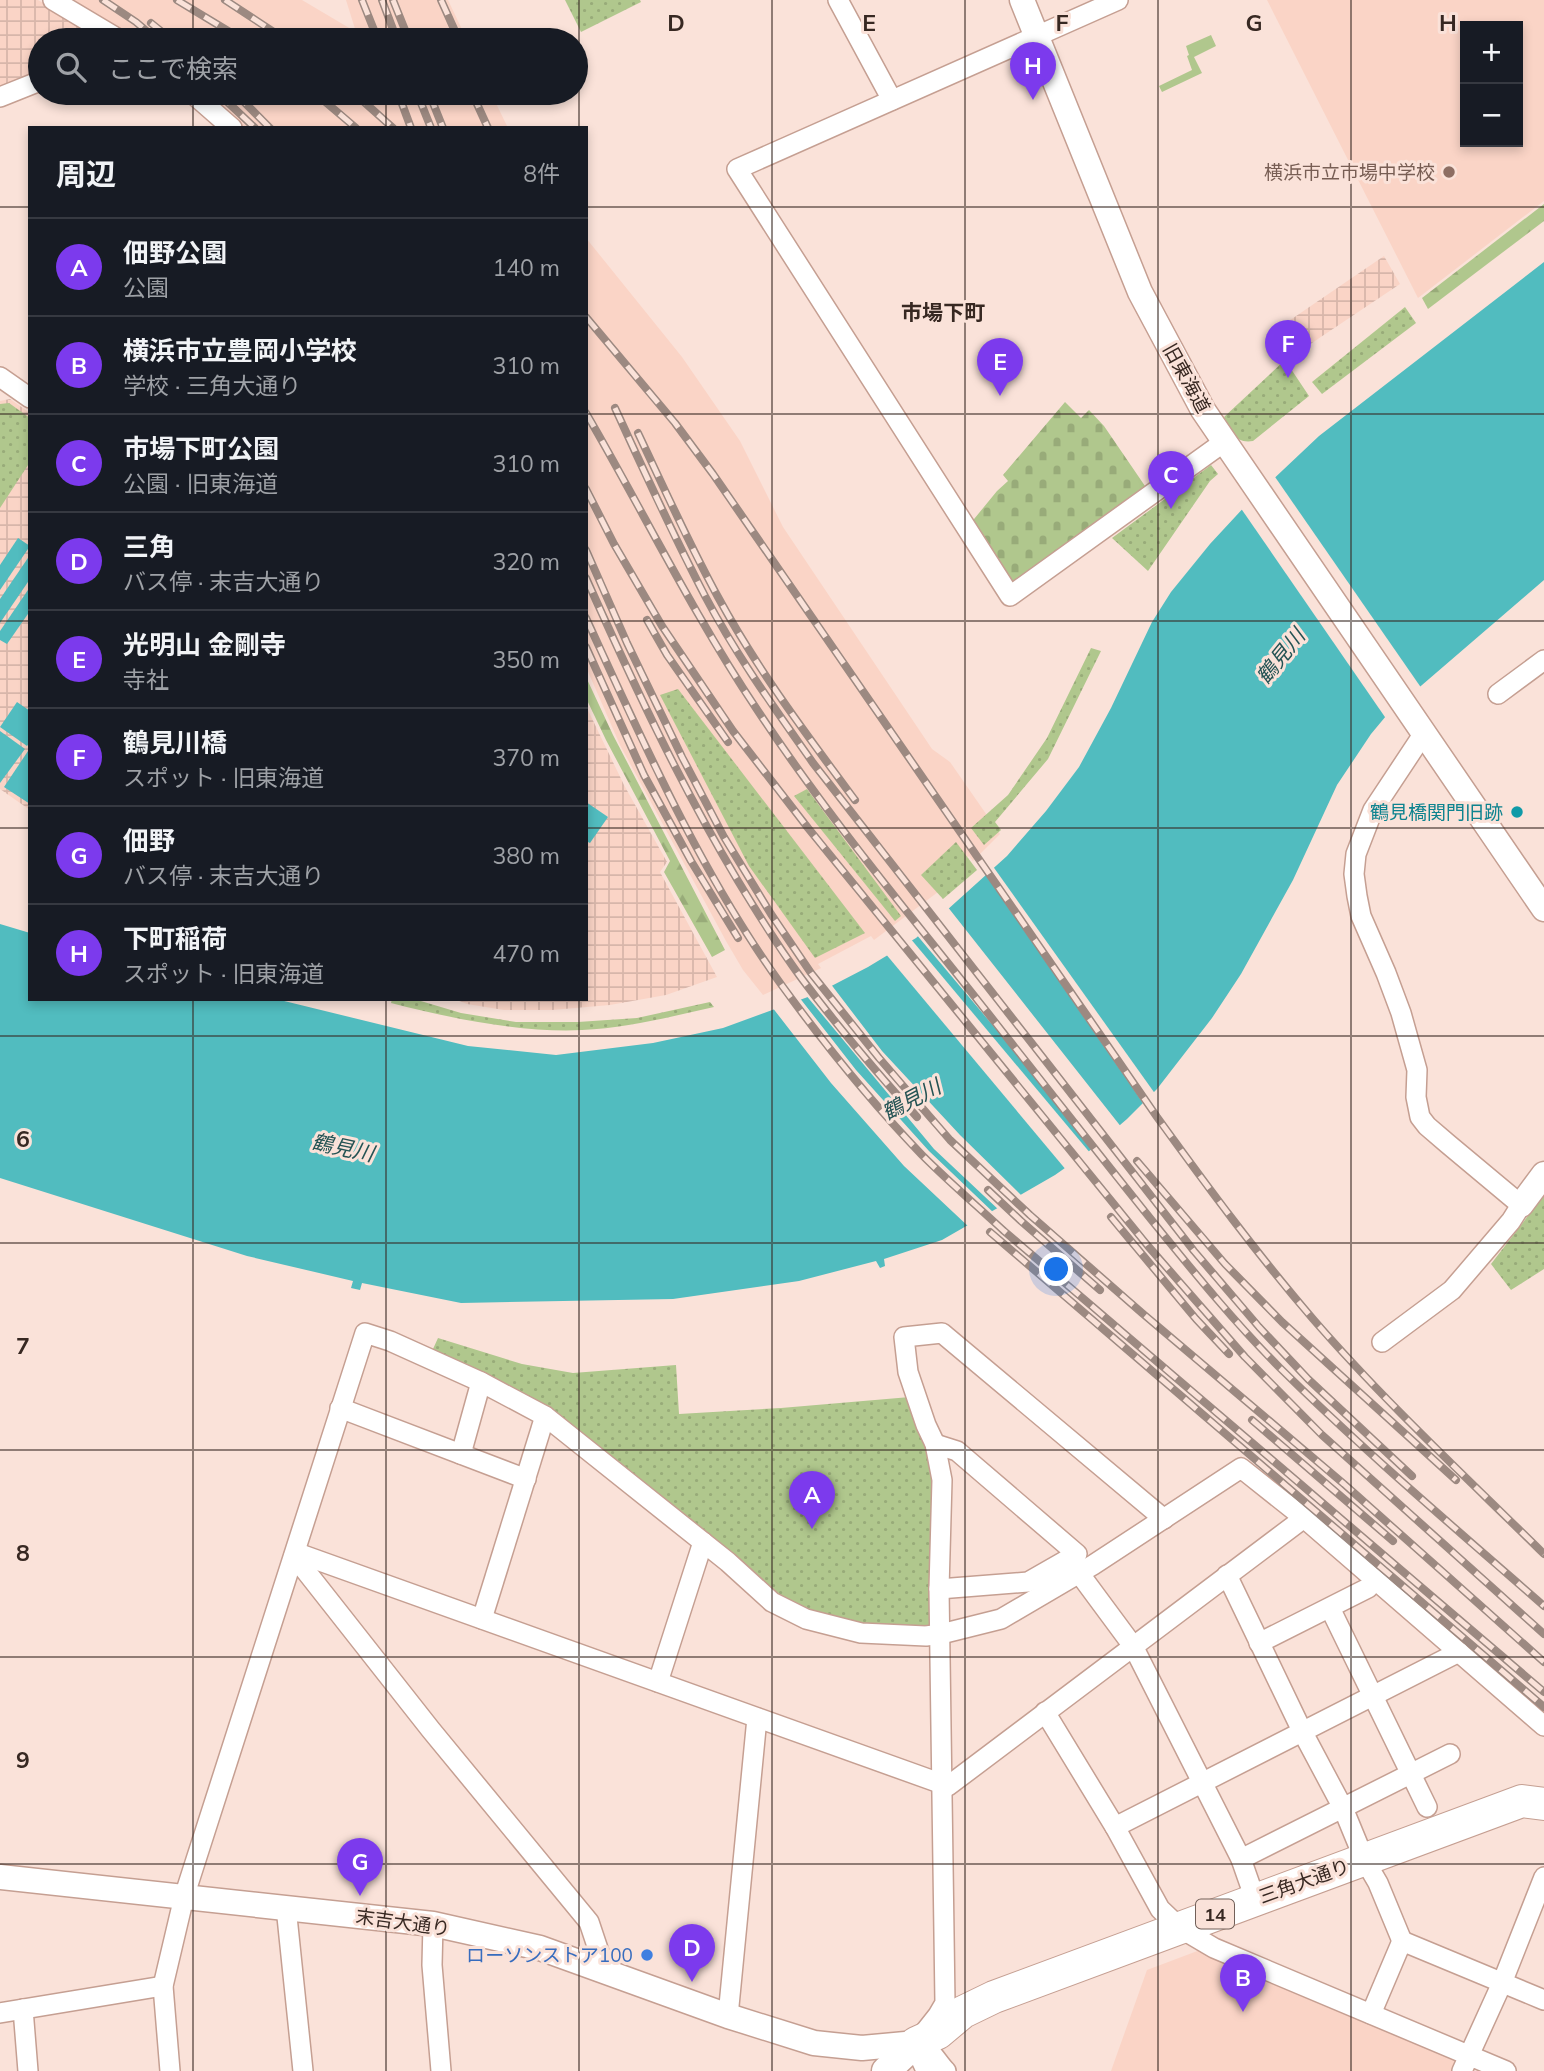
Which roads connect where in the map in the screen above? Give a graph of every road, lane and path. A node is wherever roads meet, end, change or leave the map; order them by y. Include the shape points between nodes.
1 (53, 0) edge
2 (838, 0) edge
3 (1022, 0) edge
4 (1118, 0) edge
5 (100, 28) edge
6 (1038, 34) junction
7 (28, 86) edge
8 (0, 96) edge
9 (892, 100) junction
10 (206, 105) edge
11 (230, 126) edge
12 (0, 377) edge
13 (28, 397) edge
14 (1224, 442) junction
15 (1544, 660) edge
16 (1498, 694) dead end
17 (1420, 727) junction
18 (1542, 902) edge
19 (1544, 1174) edge
20 (1521, 1205) junction
21 (1382, 1342) dead end
22 (481, 1382) junction
23 (340, 1408) junction
24 (545, 1416) junction
25 (935, 1444) junction
26 (461, 1454) junction
27 (526, 1479) junction
28 (1304, 1518) junction
29 (1164, 1519) junction
30 (703, 1542) junction
31 (294, 1556) junction
32 (1079, 1573) junction
33 (1227, 1575) junction
34 (1375, 1580) junction
35 (939, 1589) junction
36 (1330, 1608) junction
37 (482, 1619) junction
38 (941, 1634) junction
39 (1259, 1643) junction
40 (1133, 1646) junction
41 (1459, 1652) junction
42 (658, 1682) junction
43 (1372, 1695) junction
44 (1045, 1712) junction
45 (757, 1718) junction
46 (1544, 1726) edge
47 (1303, 1731) junction
48 (1450, 1754) dead end
49 (1411, 1774) junction
50 (1202, 1782) junction
51 (943, 1785) junction
52 (1537, 1797) edge
53 (1427, 1807) dead end
54 (1343, 1808) junction
55 (1115, 1827) junction
56 (1364, 1859) junction
57 (1241, 1860) junction
58 (0, 1877) edge
59 (1544, 1877) edge
60 (184, 1897) junction
61 (1255, 1899) junction
62 (286, 1907) junction
63 (433, 1924) junction
64 (1180, 1928) junction
65 (1402, 1941) junction
66 (605, 1970) junction
67 (1502, 1983) junction
68 (163, 1986) junction
69 (1544, 2000) edge
70 (23, 2009) junction
71 (0, 2013) edge
72 (1371, 2014) junction
73 (728, 2016) junction
74 (916, 2043) junction
75 (1466, 2064) edge
76 (28, 2071) edge
77 (170, 2071) edge
78 (303, 2071) edge
79 (442, 2071) edge
80 (886, 2071) edge
81 (929, 2071) edge
82 (946, 2071) edge
83 (1506, 2071) edge

1 - 5 street
2 - 9 street
3 - 6 street, 旧東海道
4 - 6 street
6 - 9 street
6 - 14 street, 旧東海道 via 1140,292
7 - 8 street
9 - 14 street via 737,169 1010,596
10 - 11 street
12 - 13 street
14 - 17 street, 旧東海道
15 - 16 street
17 - 18 street, 旧東海道
17 - 20 street via 1373,810 1356,854 1354,874 1361,916 1401,1013 1418,1070 1420,1117
19 - 20 street
20 - 21 street via 1452,1290
22 - 23 street via 365,1332
22 - 24 street
22 - 26 street
23 - 26 street
23 - 31 street
24 - 27 street
24 - 30 street
25 - 29 street via 908,1372 904,1337 942,1333
25 - 35 street via 942,1480
25 - 35 street via 957,1451 1077,1554 1028,1582
26 - 27 street
27 - 37 street
28 - 29 street via 1241,1468
28 - 33 street
28 - 34 street
29 - 32 street
30 - 38 street via 772,1602 806,1619 861,1633
30 - 42 street
31 - 37 street via 303,1555
31 - 60 street
31 - 66 street via 589,1922
32 - 38 street via 1001,1619
32 - 40 street
33 - 39 street
33 - 40 street
34 - 36 street
34 - 41 street
35 - 38 street
36 - 39 street
36 - 43 street
37 - 42 street
38 - 51 street
39 - 47 street
40 - 44 street
40 - 50 street
41 - 43 street
41 - 46 street
42 - 45 street
43 - 47 street
43 - 49 street
44 - 51 street via 948,1786
44 - 55 street
45 - 51 street
45 - 73 street
47 - 50 street
47 - 54 street
48 - 49 street
49 - 53 street
49 - 54 street
50 - 55 street
50 - 57 street
51 - 74 street via 945,2003
52 - 56 main road, 三角大通り / 14
54 - 56 street
54 - 57 street
55 - 64 street via 1160,1909
56 - 61 main road, 三角大通り / 14
56 - 65 street
57 - 61 street
58 - 60 street, 末吉大通り
59 - 67 street
60 - 62 street, 末吉大通り
60 - 68 street
61 - 64 main road, 三角大通り / 14
62 - 63 street, 末吉大通り
62 - 78 street
63 - 66 street, 末吉大通り via 540,1948
63 - 79 street via 432,1965
64 - 72 street via 1214,1948
64 - 74 main road, 三角大通り / 14 via 994,1997
65 - 67 street
65 - 72 street
66 - 73 street, 末吉大通り
67 - 69 street
67 - 75 street
68 - 70 street
68 - 77 street
70 - 71 street
70 - 76 street
72 - 75 street
73 - 74 street, 末吉大通り via 826,2045 862,2048
74 - 80 main road, 14
74 - 81 street
74 - 82 street via 930,2050
75 - 83 street

